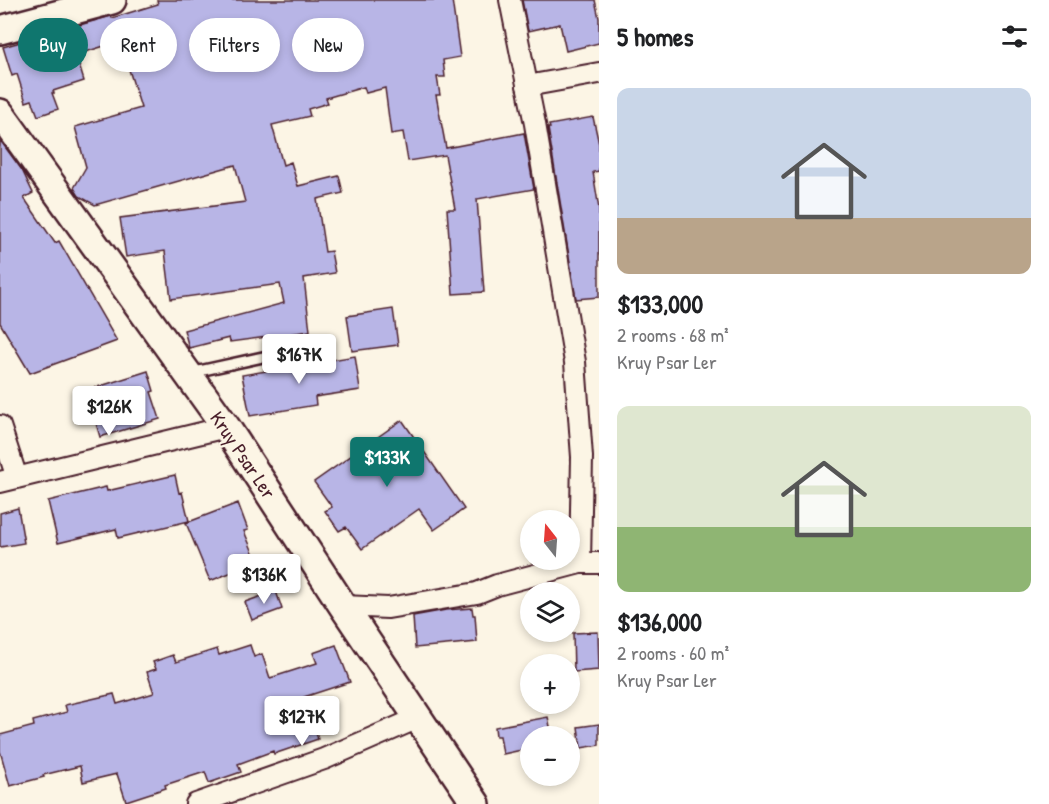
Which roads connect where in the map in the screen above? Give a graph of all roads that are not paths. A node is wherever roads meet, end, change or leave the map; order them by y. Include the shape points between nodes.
1 (112, 0) edge
2 (510, 0) edge
3 (0, 30) edge
4 (599, 73) edge
5 (527, 86) junction
6 (5, 129) edge
7 (304, 348) dead end
8 (188, 374) junction
9 (0, 426) edge
10 (226, 427) junction
11 (9, 480) edge
12 (590, 563) edge
13 (343, 606) junction
14 (418, 718) junction
15 (196, 804) edge
16 (476, 804) edge

1 - 3 street
2 - 5 street
4 - 5 street
5 - 12 street via 575,362
6 - 8 street, Kruy Psar Ler
7 - 8 lane
8 - 10 street, Kruy Psar Ler
9 - 11 street
10 - 11 street
10 - 13 street, Kruy Psar Ler
12 - 13 street via 477,593 388,608
13 - 14 street, Kruy Psar Ler
14 - 15 street via 324,759
14 - 16 street, Kruy Psar Ler

